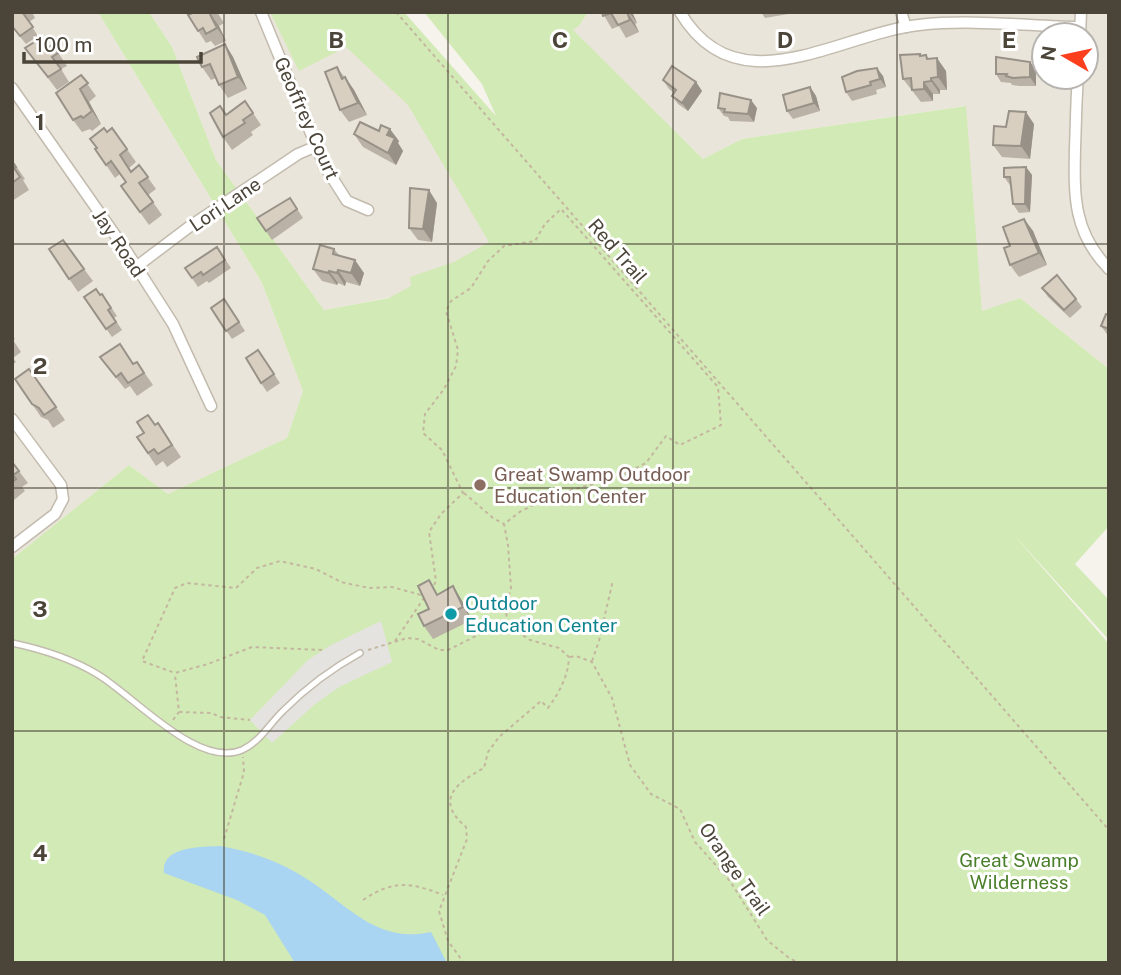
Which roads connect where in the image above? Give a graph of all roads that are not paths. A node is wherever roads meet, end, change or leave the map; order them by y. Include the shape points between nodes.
1 (261, 12) edge
2 (680, 12) edge
3 (901, 12) edge
4 (906, 27) junction
5 (1030, 28) edge
6 (12, 88) edge
7 (1078, 91) edge
8 (317, 146) junction
9 (368, 210) dead end
10 (136, 267) junction
11 (1109, 269) edge
12 (211, 406) dead end
13 (12, 419) edge
14 (12, 547) edge
15 (12, 643) edge
16 (360, 653) road end

1 - 8 street, Geoffrey Court
2 - 4 street via 699,37 714,47 755,62 784,61
3 - 4 street
4 - 5 street via 965,23
6 - 10 street, Jay Road
7 - 11 street via 1075,204 1087,239
8 - 9 street, Geoffrey Court via 347,201
8 - 10 street, Lori Lane via 298,154
10 - 12 street, Jay Road via 173,324
13 - 14 street via 61,485 63,499 55,514
15 - 16 lane via 96,673 191,743 211,752 232,753 254,743 312,683

